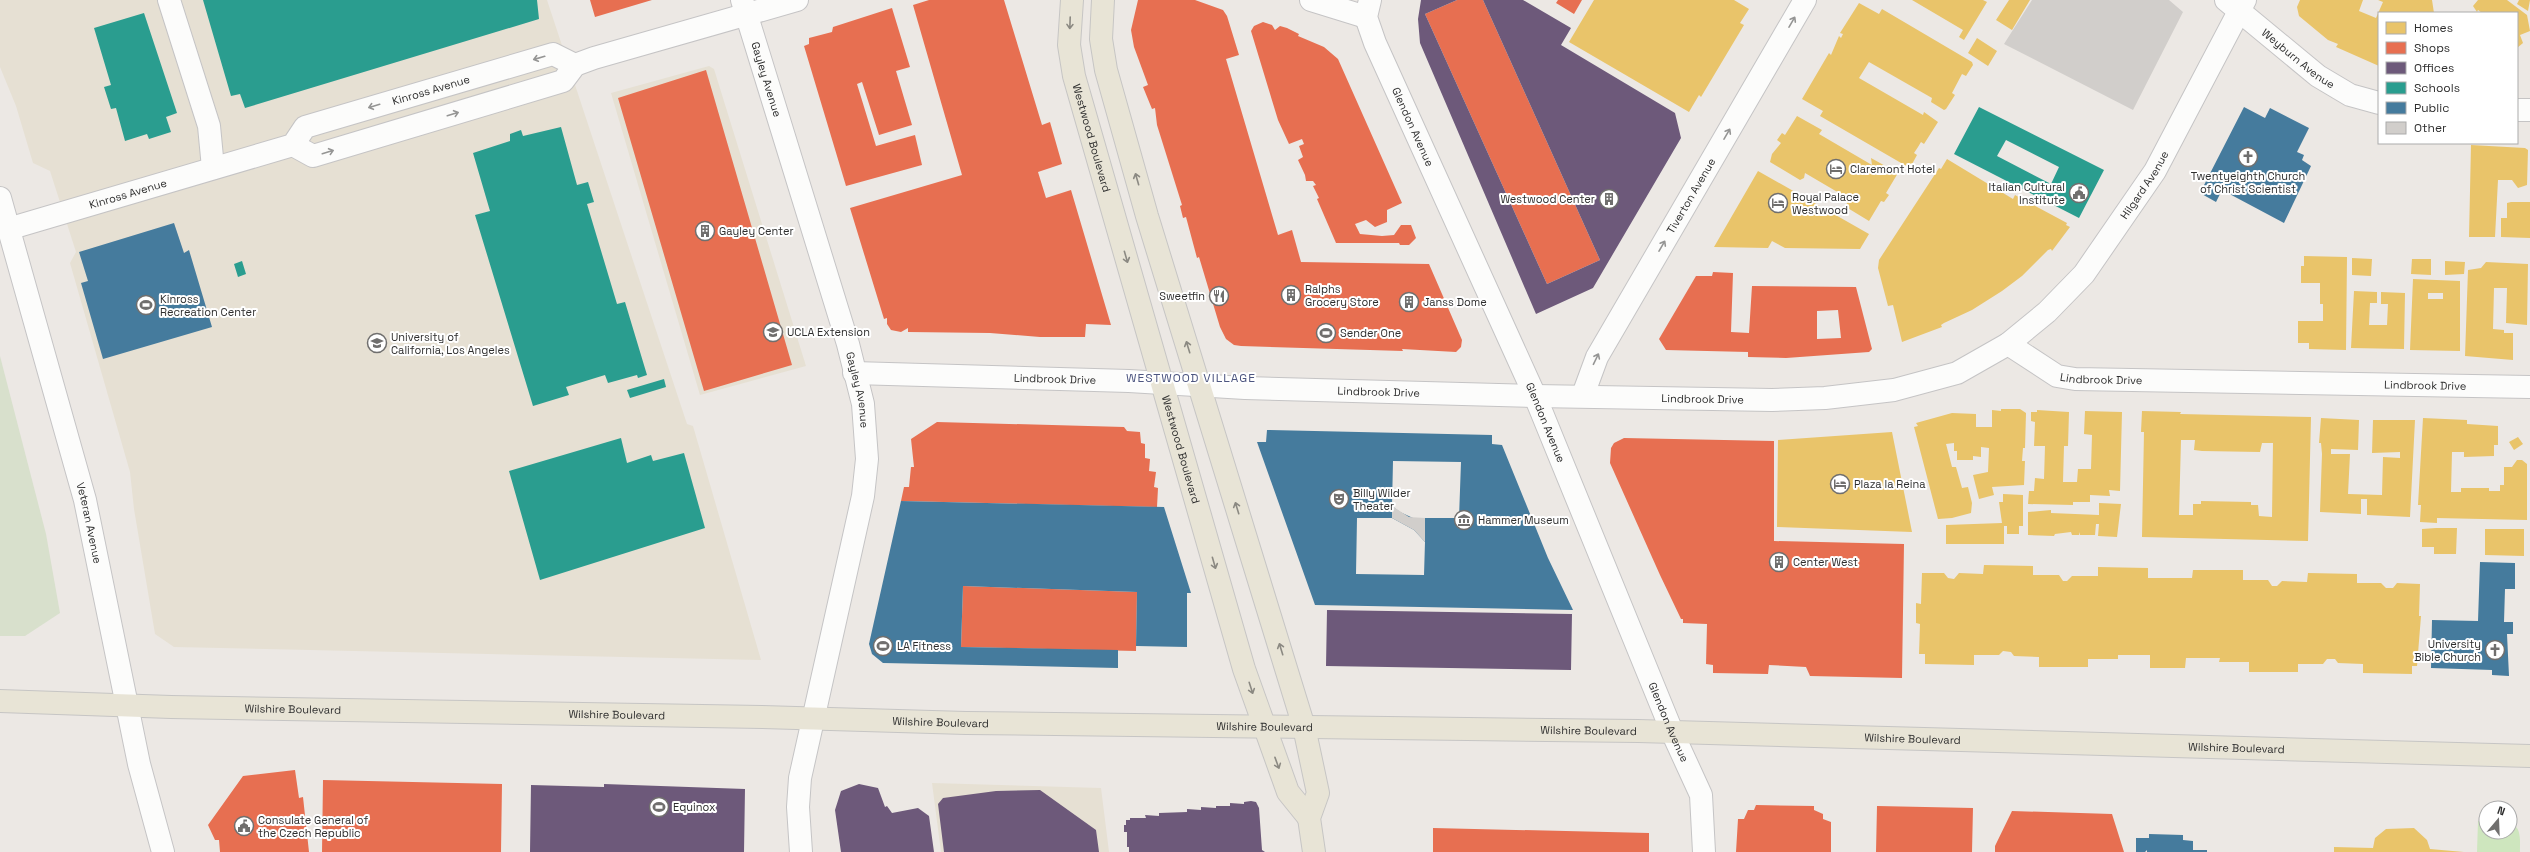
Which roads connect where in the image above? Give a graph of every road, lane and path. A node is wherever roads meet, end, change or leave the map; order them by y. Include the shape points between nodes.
1 (169, 0) edge
2 (797, 0) edge
3 (1072, 0) edge
4 (1103, 0) edge
5 (1311, 0) edge
6 (1805, 0) edge
7 (2236, 4) edge
8 (744, 8) edge
9 (1368, 8) edge
10 (576, 65) junction
11 (2378, 103) edge
12 (2518, 110) edge
13 (2530, 110) edge
14 (293, 145) junction
15 (213, 168) junction
16 (0, 198) edge
17 (8, 229) junction
18 (2008, 344) junction
19 (854, 373) junction
20 (1162, 383) junction
21 (1199, 384) junction
22 (2530, 387) edge
23 (1583, 395) junction
24 (1535, 396) junction
25 (0, 701) edge
26 (127, 706) junction
27 (812, 718) junction
28 (1263, 726) junction
29 (1304, 727) junction
30 (1673, 734) junction
31 (2530, 756) edge
32 (1309, 818) junction
33 (163, 852) edge
34 (801, 852) edge
35 (1314, 852) edge
36 (1704, 852) edge

1 - 15 street via 209,126
2 - 8 street
3 -> 20 main road, Westwood Boulevard via 1069,45 1074,76
21 -> 4 main road via 1147,216 1106,70 1101,39
5 - 9 street
23 -> 6 street, Tiverton Avenue via 1597,356
7 - 11 street, Weyburn Avenue via 2318,76 2350,95
7 - 18 street, Hilgard Avenue via 2155,171 2088,268 2047,312
8 - 10 street
8 - 19 street, Gayley Avenue via 848,344
9 - 24 street, Glendon Avenue via 1378,50
14 -> 10 street via 313,156 563,81
10 -> 14 street, Kinross Avenue via 553,54 305,127
12 - 13 street
14 - 15 street, Kinross Avenue
15 - 17 street, Kinross Avenue
16 - 17 street, Veteran Avenue
17 - 26 street, Veteran Avenue via 85,500
18 - 22 street, Lindbrook Drive via 2057,376 2075,379
18 - 23 street, Lindbrook Drive via 1957,372 1894,390 1825,398 1772,400
19 - 20 street, Lindbrook Drive
19 - 27 street, Gayley Avenue via 865,422 867,459 864,489
20 - 21 street, Lindbrook Drive
20 -> 28 main road, Westwood Boulevard
21 - 24 street, Lindbrook Drive via 1245,388
29 -> 21 main road
23 - 24 street, Lindbrook Drive
24 - 30 street, Glendon Avenue
25 - 26 main road, Wilshire Boulevard
26 - 27 main road, Wilshire Boulevard
26 - 33 street, Veteran Avenue via 139,764
27 - 28 main road, Wilshire Boulevard via 966,723
27 - 34 street, Gayley Avenue via 800,778 798,807
28 - 29 main road, Wilshire Boulevard
28 -> 32 main road, Westwood Boulevard via 1288,792
29 - 30 main road, Wilshire Boulevard
29 - 32 main road via 1318,793
30 - 31 main road, Wilshire Boulevard
30 - 36 street, Glendon Avenue via 1701,795
32 - 35 main road

